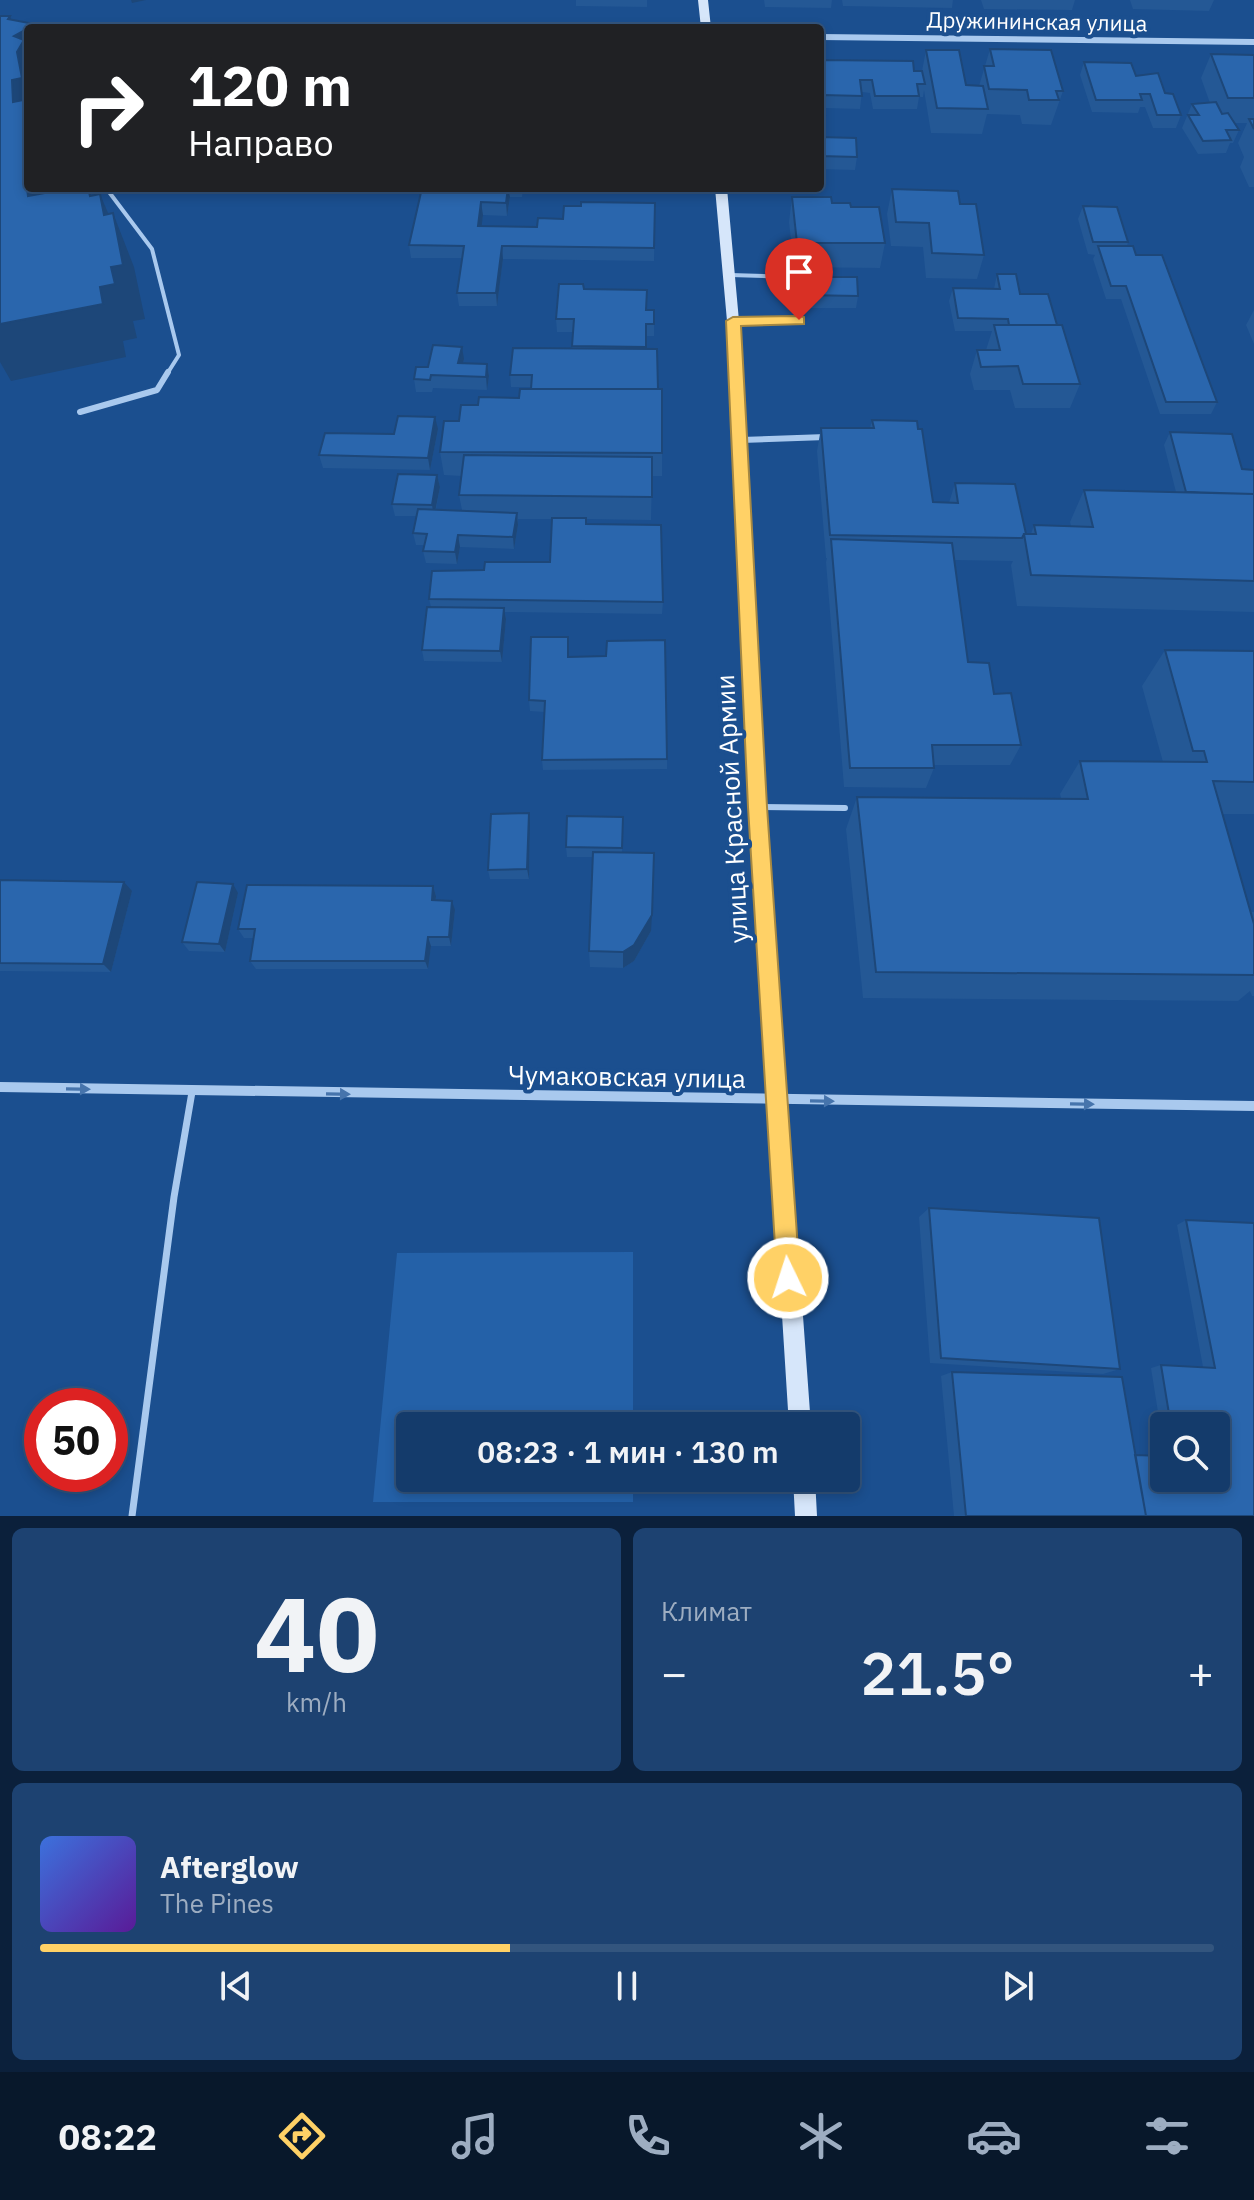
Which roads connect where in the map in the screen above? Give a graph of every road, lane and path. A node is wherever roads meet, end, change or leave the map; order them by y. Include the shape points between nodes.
1 (703, 0) edge
2 (706, 24) edge
3 (824, 37) edge
4 (1254, 42) edge
5 (109, 192) edge
6 (721, 192) edge
7 (730, 275) junction
8 (794, 277) dead end
9 (799, 320) dead end
10 (733, 321) junction
11 (80, 412) dead end
12 (841, 437) edge
13 (741, 440) junction
14 (758, 807) junction
15 (845, 808) dead end
16 (0, 1087) edge
17 (192, 1092) junction
18 (777, 1100) junction
19 (1254, 1106) edge
20 (799, 1412) edge
21 (805, 1492) edge
22 (132, 1516) edge
23 (806, 1516) edge

1 - 2 main road
3 - 4 street, Дружининская улица
5 - 11 lane via 152,249 179,355 157,390
6 - 7 main road, улица Красной Армии
7 - 8 lane
7 - 10 main road, улица Красной Армии
9 - 10 lane
10 - 13 main road, улица Красной Армии
12 - 13 lane
13 - 14 main road, улица Красной Армии
14 - 15 lane
14 - 18 main road, улица Красной Армии
16 -> 17 street, Чумаковская улица
17 -> 18 street, Чумаковская улица
17 - 22 lane
18 -> 19 street, Чумаковская улица
18 - 20 main road, улица Красной Армии
21 - 23 main road

